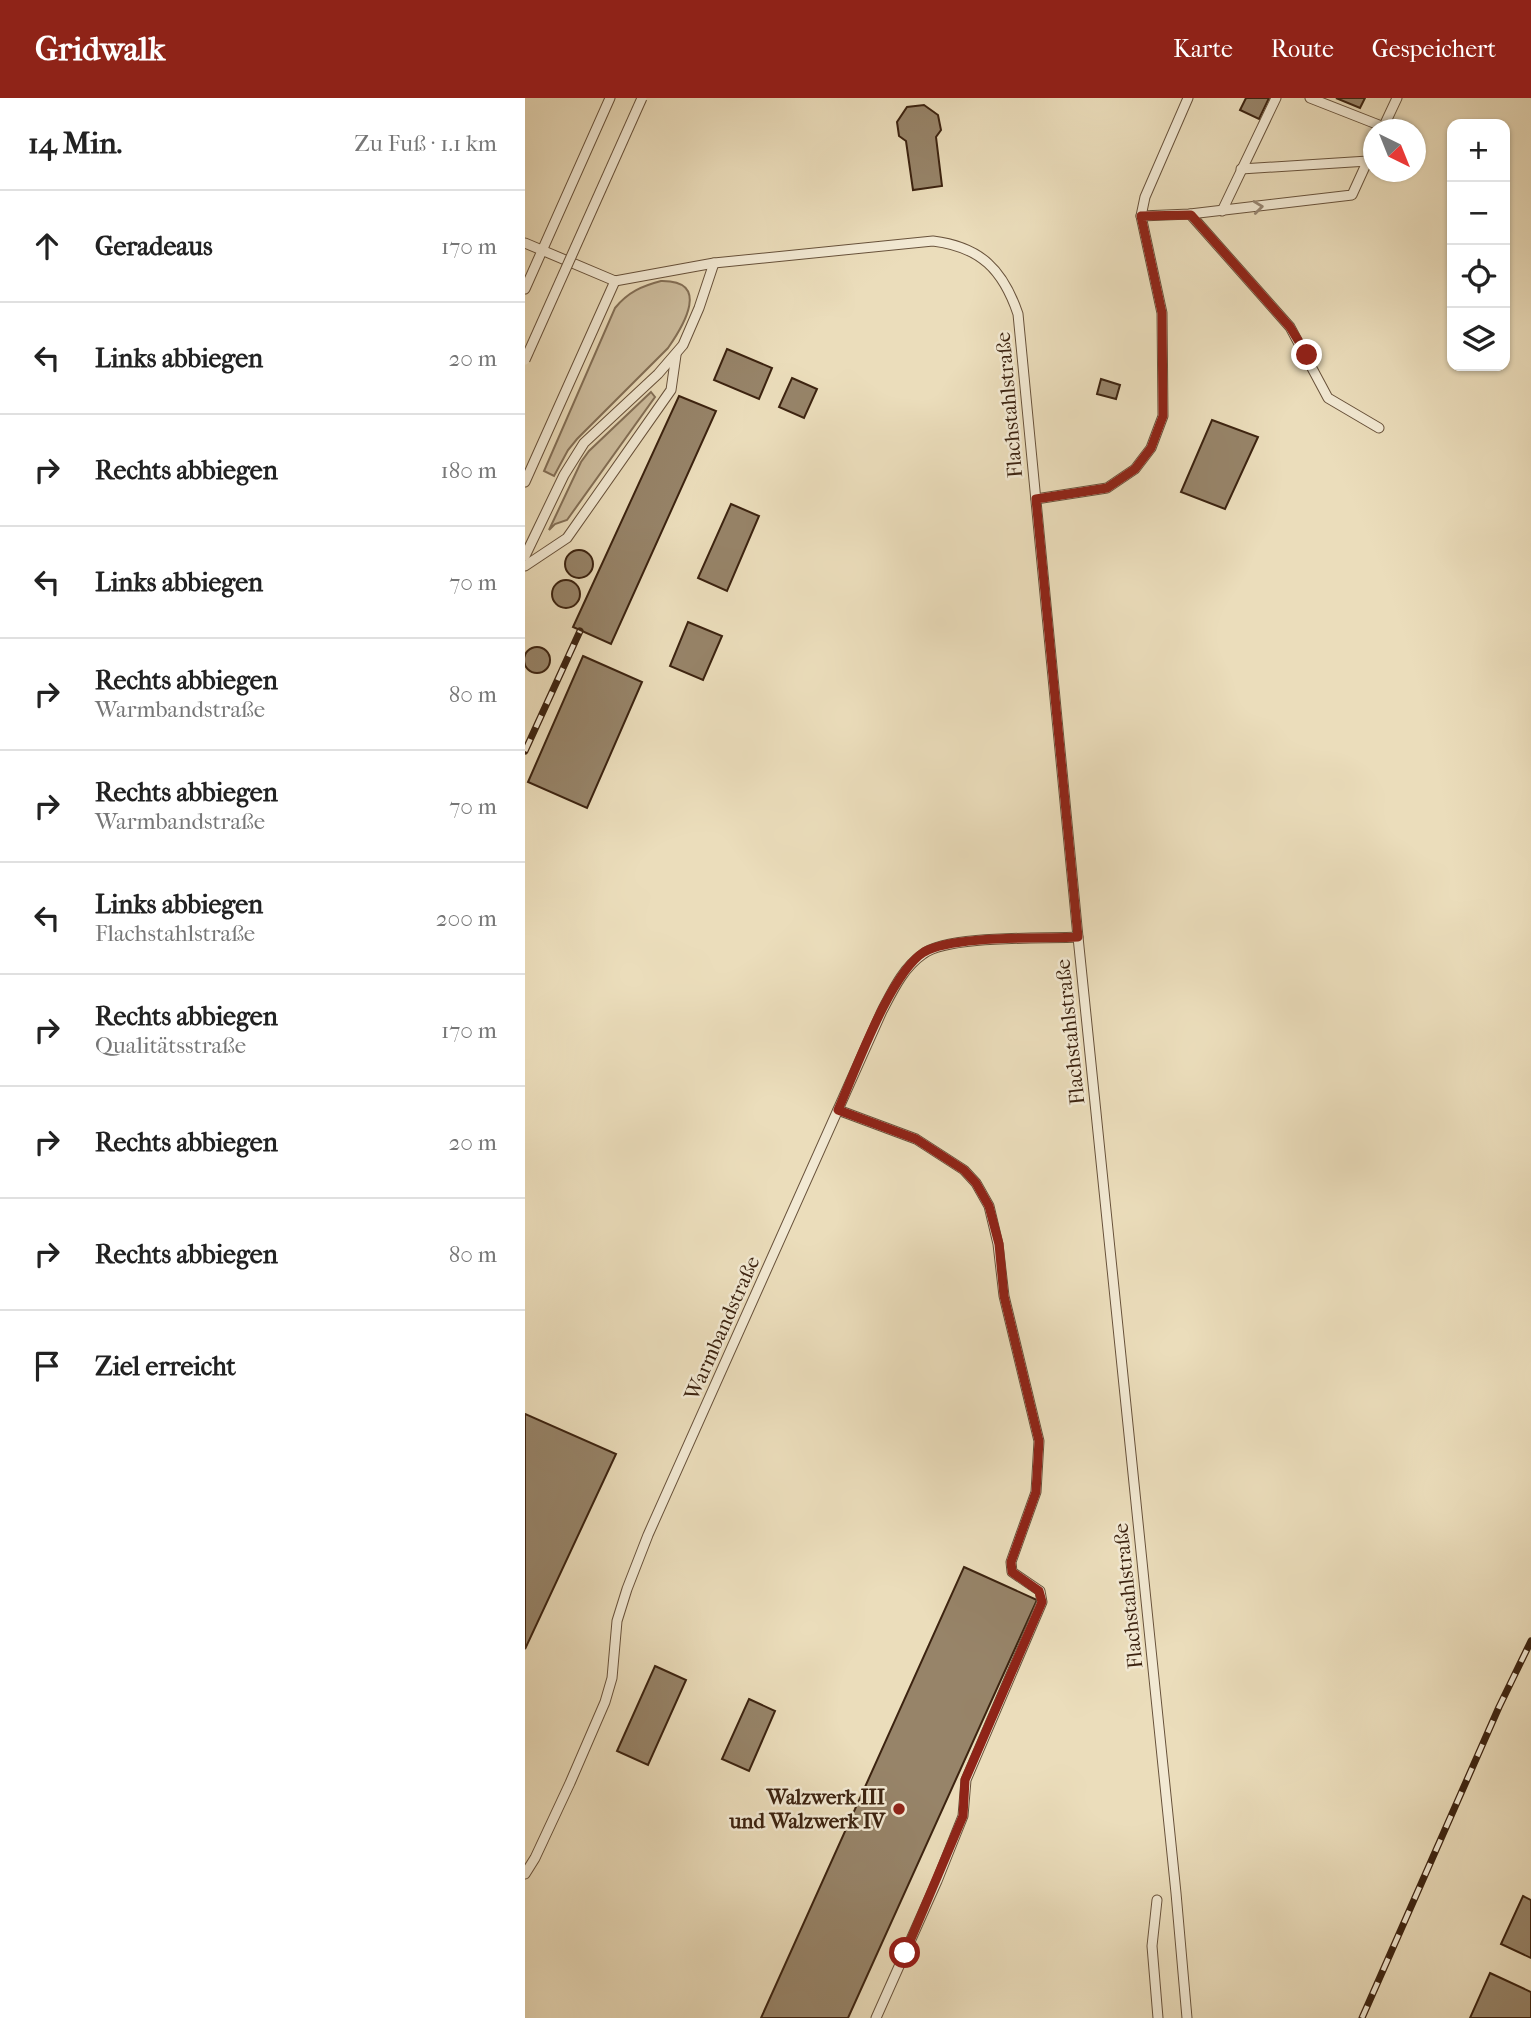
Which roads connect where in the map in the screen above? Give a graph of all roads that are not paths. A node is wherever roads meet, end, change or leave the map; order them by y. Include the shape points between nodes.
1 (610, 98) edge
2 (642, 98) edge
3 (1188, 98) edge
4 (1276, 98) edge
5 (1310, 98) edge
6 (1397, 98) edge
7 (1387, 119) edge
8 (1363, 120) edge
9 (1363, 161) edge
10 (1241, 169) junction
11 (1363, 172) edge
12 (1222, 211) junction
13 (1191, 215) junction
14 (1141, 216) junction
15 (525, 243) edge
16 (542, 250) junction
17 (714, 264) junction
18 (615, 281) junction
19 (525, 289) edge
20 (676, 355) junction
21 (525, 360) edge
22 (1379, 428) dead end
23 (525, 482) edge
24 (1036, 499) junction
25 (525, 555) edge
26 (525, 566) edge
27 (1078, 937) junction
28 (838, 1110) junction
29 (525, 1874) edge
30 (1157, 1900) dead end
31 (876, 2018) edge
32 (1158, 2018) edge
33 (1187, 2018) edge

1 - 16 lane
2 - 21 lane, bridge
3 - 14 lane
4 - 10 lane
5 - 8 lane
6 - 7 lane
9 - 10 lane
10 - 12 lane
12 -> 11 lane via 1352,195
12 - 13 lane
13 - 14 lane
13 - 22 lane via 1290,327 1328,398
14 - 24 lane via 1162,313 1163,416 1151,448 1135,469 1107,488
15 - 16 lane
16 - 18 lane
16 - 19 lane
17 - 18 lane, Flachstahlstraße
17 - 20 lane via 691,330
17 - 24 lane, Flachstahlstraße via 933,241 951,243 984,260 1011,291 1018,314
18 - 23 lane
20 - 25 lane via 584,443 563,475
20 - 26 lane via 671,390 567,538
24 - 27 lane, Flachstahlstraße
27 - 28 lane, Warmbandstraße via 979,940 925,951 897,983
27 - 33 lane, Flachstahlstraße
28 - 29 lane, Warmbandstraße via 648,1535 617,1621 613,1678 605,1702
28 - 31 lane via 916,1139 976,1183 989,1206 999,1244 1004,1296 1039,1441 1036,1492 1011,1562 1012,1572 1039,1591 1042,1602 965,1780 963,1816
30 - 32 lane via 1151,1946

